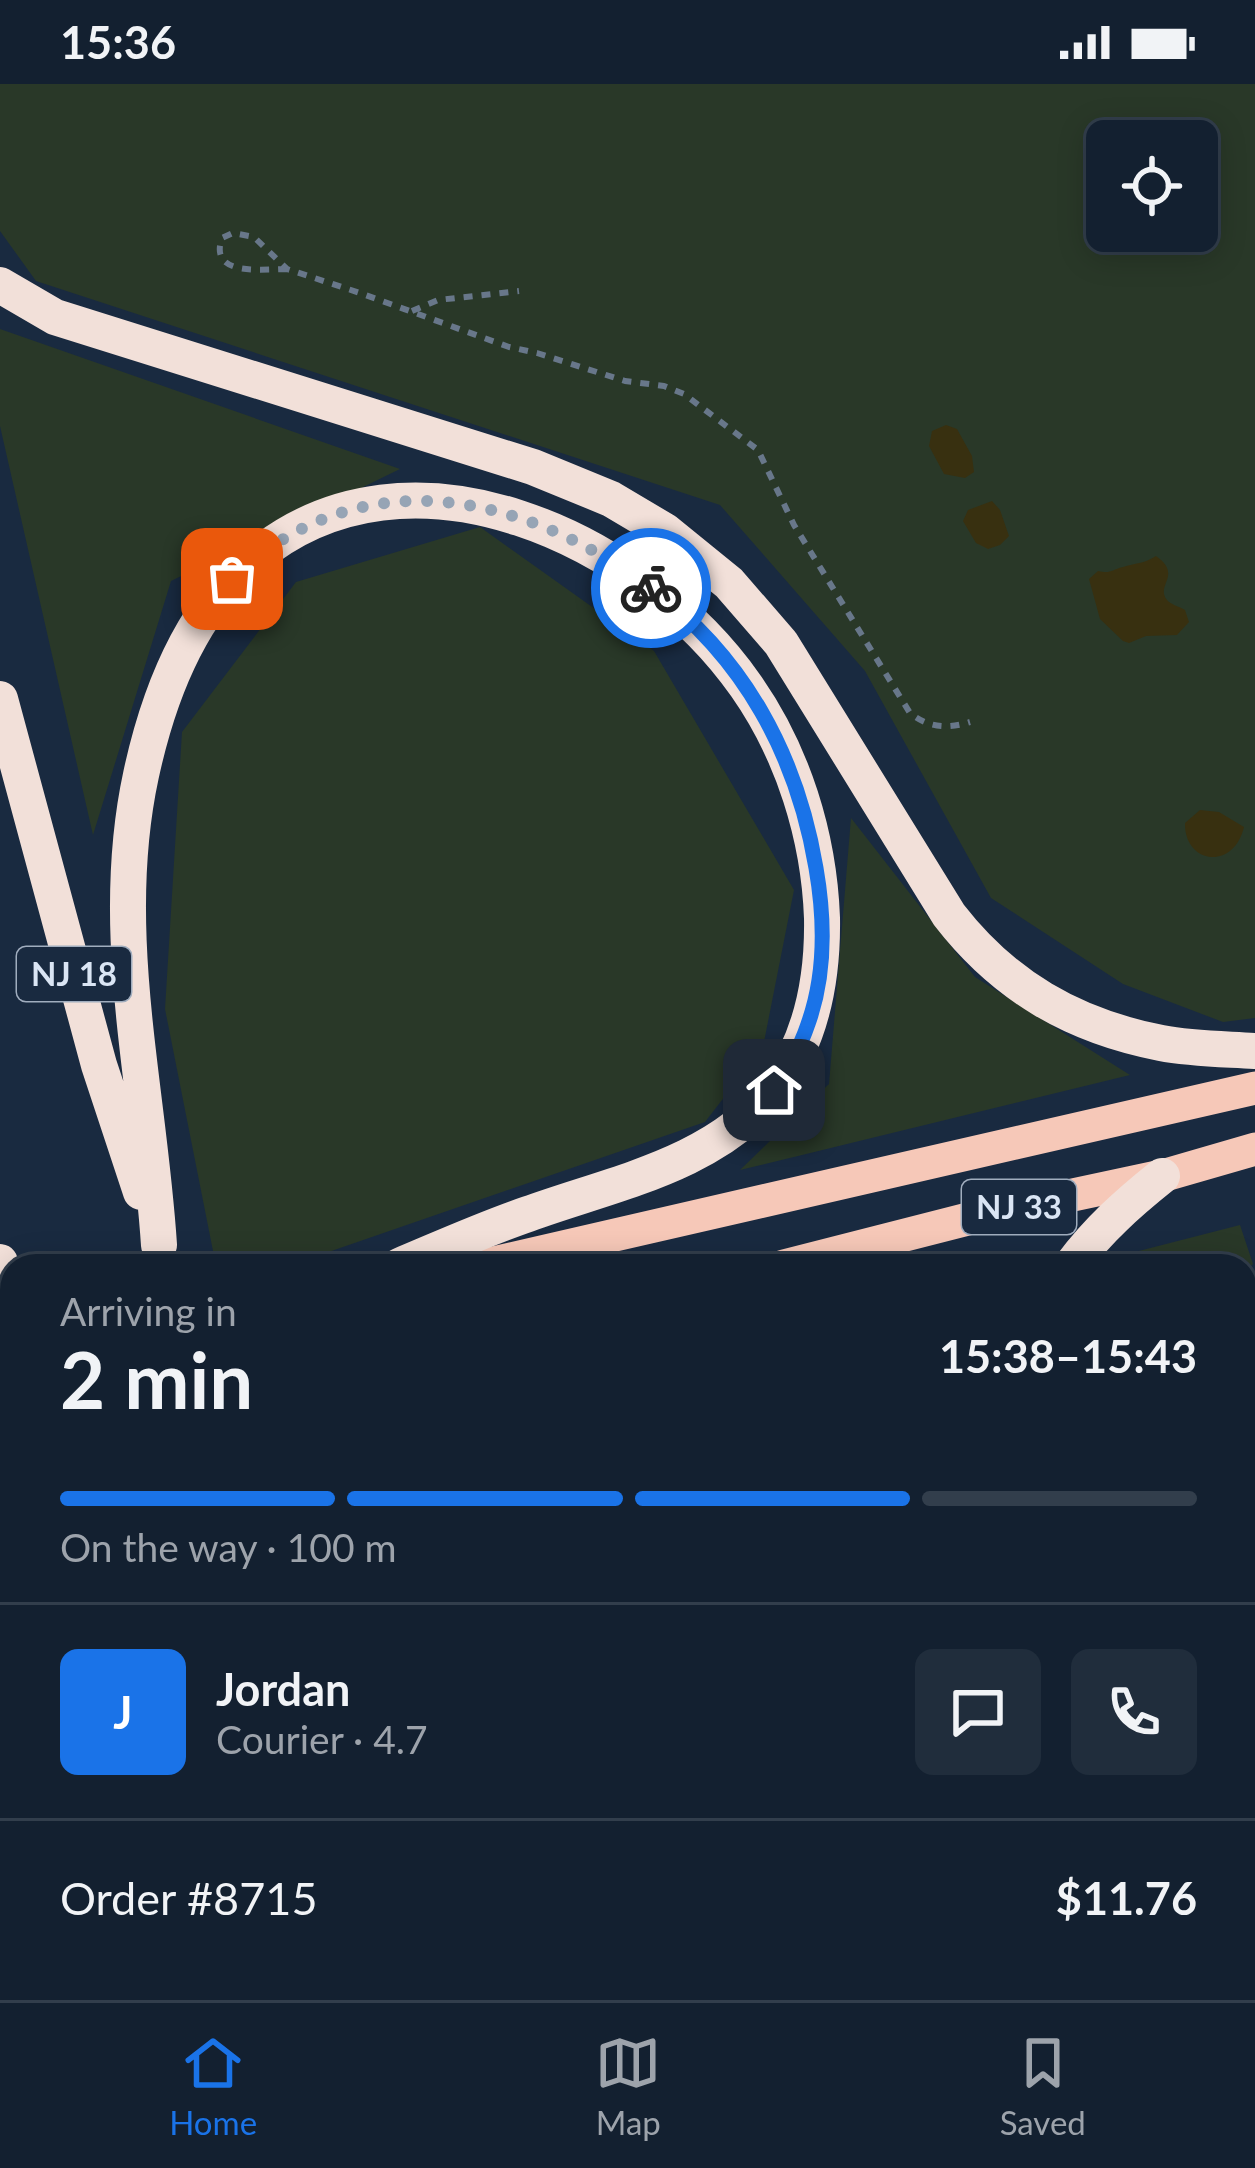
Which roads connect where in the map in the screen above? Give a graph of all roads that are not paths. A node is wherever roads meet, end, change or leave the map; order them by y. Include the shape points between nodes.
1 (0, 285) edge
2 (0, 699) edge
3 (1255, 1051) edge
4 (1255, 1088) edge
5 (1255, 1149) edge
6 (1162, 1176) junction
7 (162, 1254) edge
8 (162, 1254) edge
9 (428, 1254) edge
10 (532, 1254) edge
11 (832, 1254) edge
12 (1080, 1254) edge

1 - 3 highway via 55,317 533,467 665,531 728,583 781,643 949,915 1001,972 1100,1028
2 - 7 highway, NJ 18 via 99,1065
4 - 10 highway, NJ 33
5 - 6 highway, NJ 33
6 - 11 highway, NJ 33
6 - 12 highway
8 - 9 highway via 128,945 131,850 154,722 174,668 232,579 321,518 396,500 473,506 529,521 621,566 673,604 747,687 783,749 809,823 821,893 823,956 795,1058 733,1130 678,1161

